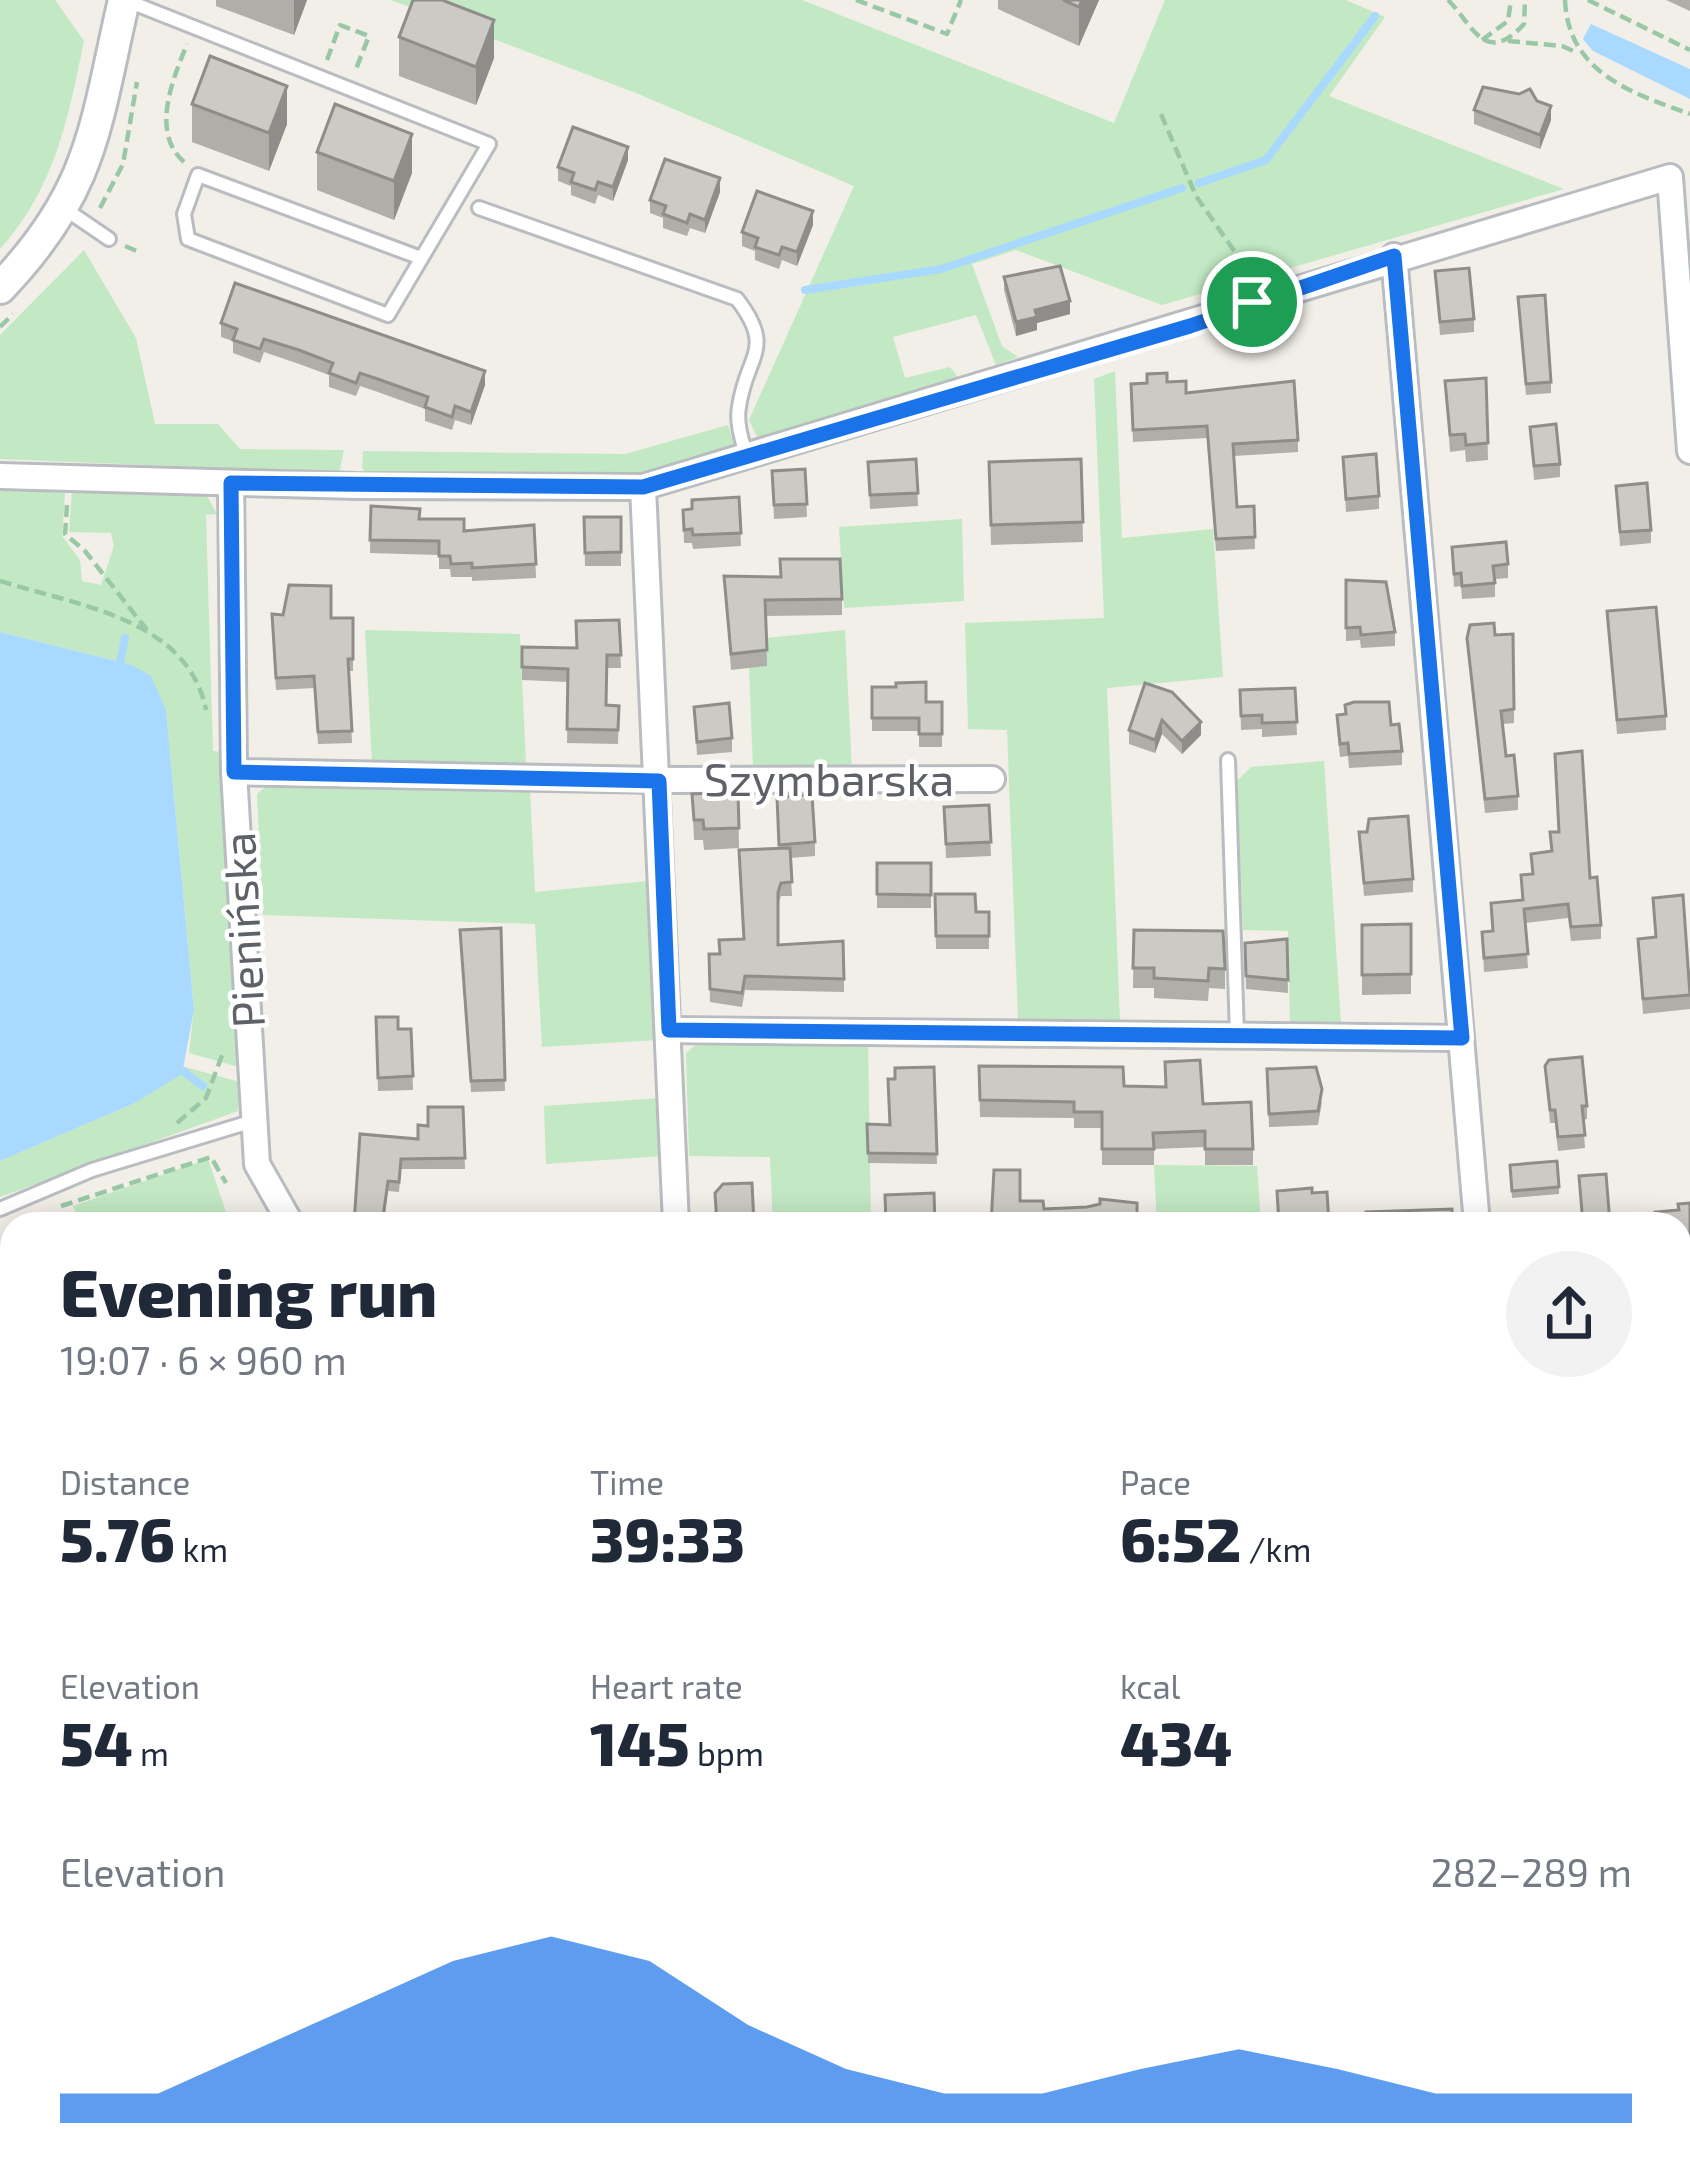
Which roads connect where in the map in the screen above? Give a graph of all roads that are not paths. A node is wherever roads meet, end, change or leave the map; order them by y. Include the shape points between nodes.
1 (124, 0) edge
2 (479, 208) dead end
3 (76, 217) junction
4 (109, 239) dead end
5 (1394, 256) junction
6 (422, 259) junction
7 (0, 289) edge
8 (1690, 451) edge
9 (746, 455) junction
10 (0, 476) edge
11 (231, 483) junction
12 (643, 487) junction
13 (1228, 760) dead end
14 (234, 772) junction
15 (992, 779) dead end
16 (659, 781) junction
17 (669, 1030) junction
18 (1237, 1036) junction
19 (1462, 1038) junction
20 (254, 1121) junction
21 (0, 1209) edge
22 (283, 1212) edge
23 (676, 1212) edge
24 (1476, 1212) edge

1 - 3 street
1 - 6 lane via 489,144
2 - 9 lane via 737,299 755,323 759,348 739,406
3 - 4 lane
3 - 7 street
5 - 8 street via 1670,177
5 - 9 street via 1190,326
5 - 19 street
6 - 6 lane via 388,315 188,239 184,214 198,175
9 - 12 street
10 - 11 street
11 - 12 street
11 - 14 street, Pienińska
12 - 16 street
13 - 18 lane
14 - 16 street, Szymbarska
14 - 20 street, Pienińska
15 - 16 street, Szymbarska
16 - 17 street
17 - 18 street
17 - 23 street
18 - 19 street
19 - 24 street
20 - 21 lane via 92,1170
20 - 22 street, Pienińska via 257,1164

